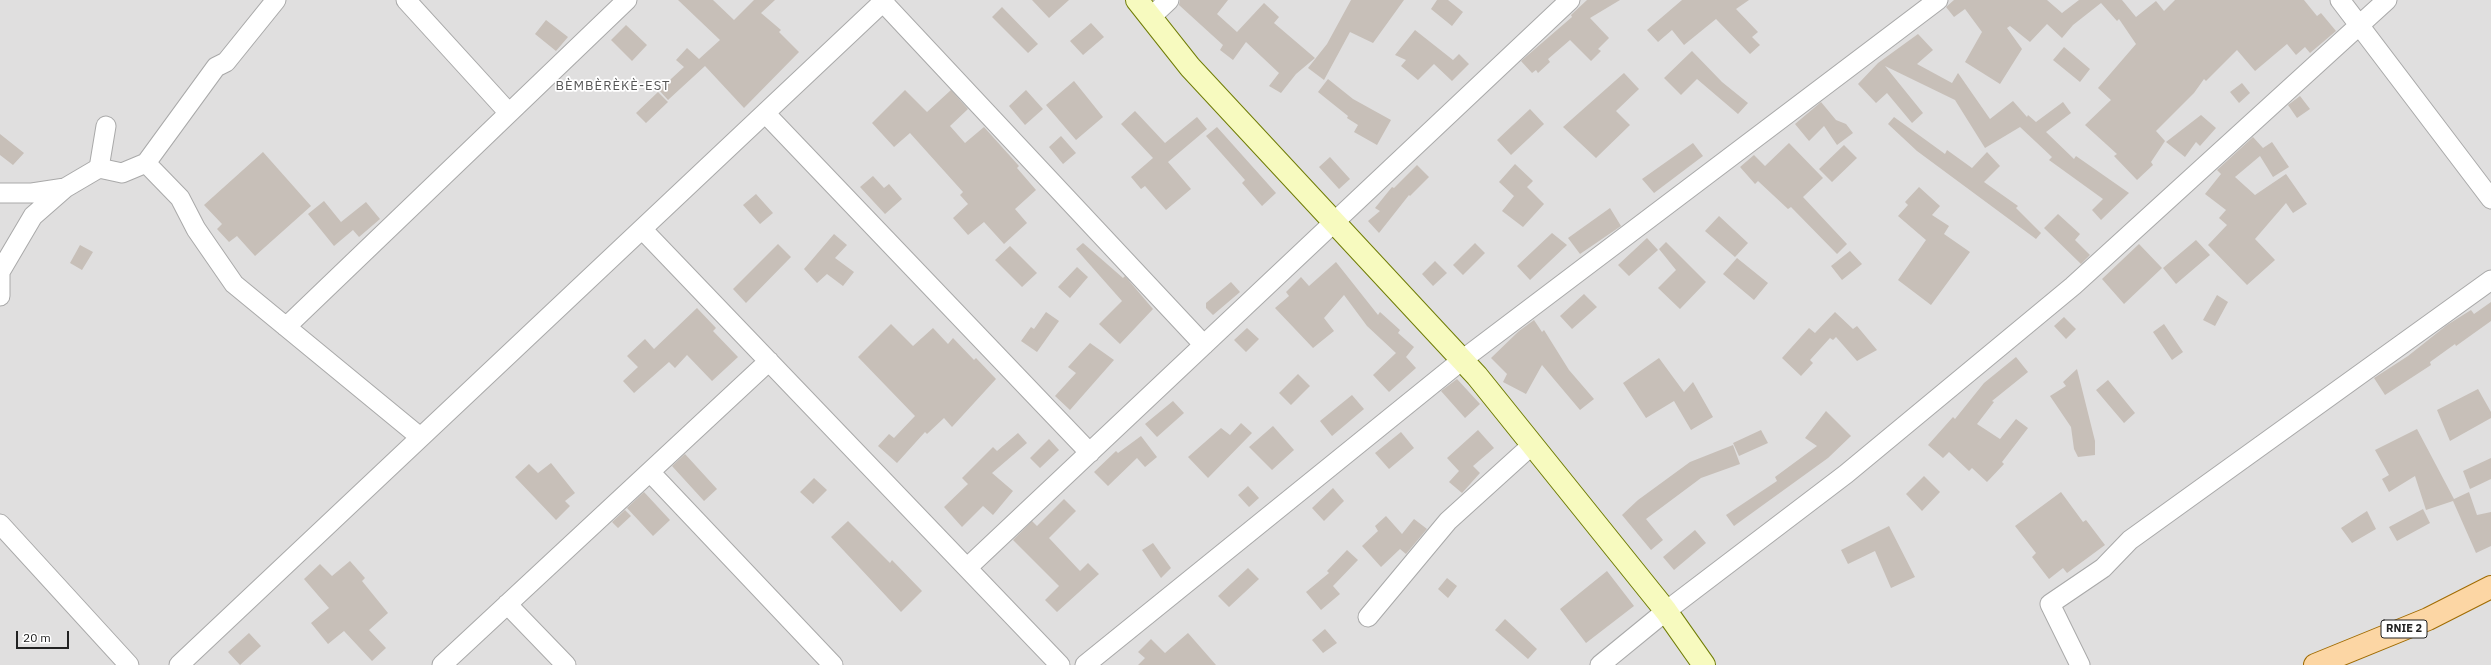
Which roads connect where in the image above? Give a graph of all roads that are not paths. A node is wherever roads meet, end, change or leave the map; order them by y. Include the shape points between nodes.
1 (276, 0) edge
2 (406, 0) edge
3 (627, 0) edge
4 (1137, 0) edge
5 (1169, 0) edge
6 (1570, 0) edge
7 (1938, 0) edge
8 (2340, 0) edge
9 (2387, 0) edge
10 (883, 1) edge
11 (1151, 17) junction
12 (2360, 27) junction
13 (509, 113) junction
14 (765, 113) junction
15 (106, 126) dead end
16 (146, 163) junction
17 (99, 168) junction
18 (64, 188) junction
19 (0, 193) edge
20 (2491, 199) edge
21 (1335, 223) junction
22 (642, 229) junction
23 (2491, 280) edge
24 (0, 296) edge
25 (286, 326) junction
26 (1204, 346) junction
27 (1462, 360) junction
28 (768, 361) junction
29 (420, 437) junction
30 (1532, 445) junction
31 (1090, 453) junction
32 (650, 472) junction
33 (0, 524) edge
34 (967, 568) junction
35 (2491, 587) edge
36 (507, 604) junction
37 (1666, 611) junction
38 (1368, 617) dead end
39 (129, 665) edge
40 (179, 665) edge
41 (442, 665) edge
42 (566, 665) edge
43 (833, 665) edge
44 (1060, 665) edge
45 (1085, 665) edge
46 (1600, 665) edge
47 (1704, 665) edge
48 (2080, 665) edge
49 (2315, 665) edge

1 - 16 street via 226,62 216,67
2 - 13 street
3 - 13 street
4 - 11 street
5 - 11 street
6 - 21 street
7 - 27 street
8 - 12 street
9 - 12 street
10 - 14 street
10 - 26 street
11 - 21 street via 1190,67
12 - 20 street
12 - 37 street via 2073,286 1846,474
13 - 25 street
14 - 22 street
14 - 31 street
15 - 17 street
16 - 17 street via 122,173
16 - 25 street via 180,198 196,229 234,284
17 - 18 street
18 - 19 street via 32,193
18 - 24 street via 33,216 0,272
21 - 26 street
21 - 27 street
22 - 28 street
22 - 29 street
23 - 48 street via 2130,540 2103,568 2050,604
25 - 29 street
26 - 31 street
27 - 30 street
27 - 45 street
28 - 32 street
28 - 34 street
29 - 40 street
30 - 37 street
30 - 38 street via 1448,521
31 - 34 street
32 - 36 street
32 - 43 street
33 - 39 street
34 - 44 street
35 - 49 main road, RNIE 2 via 2428,619
36 - 41 street
36 - 42 street
37 - 46 street
37 - 47 street

